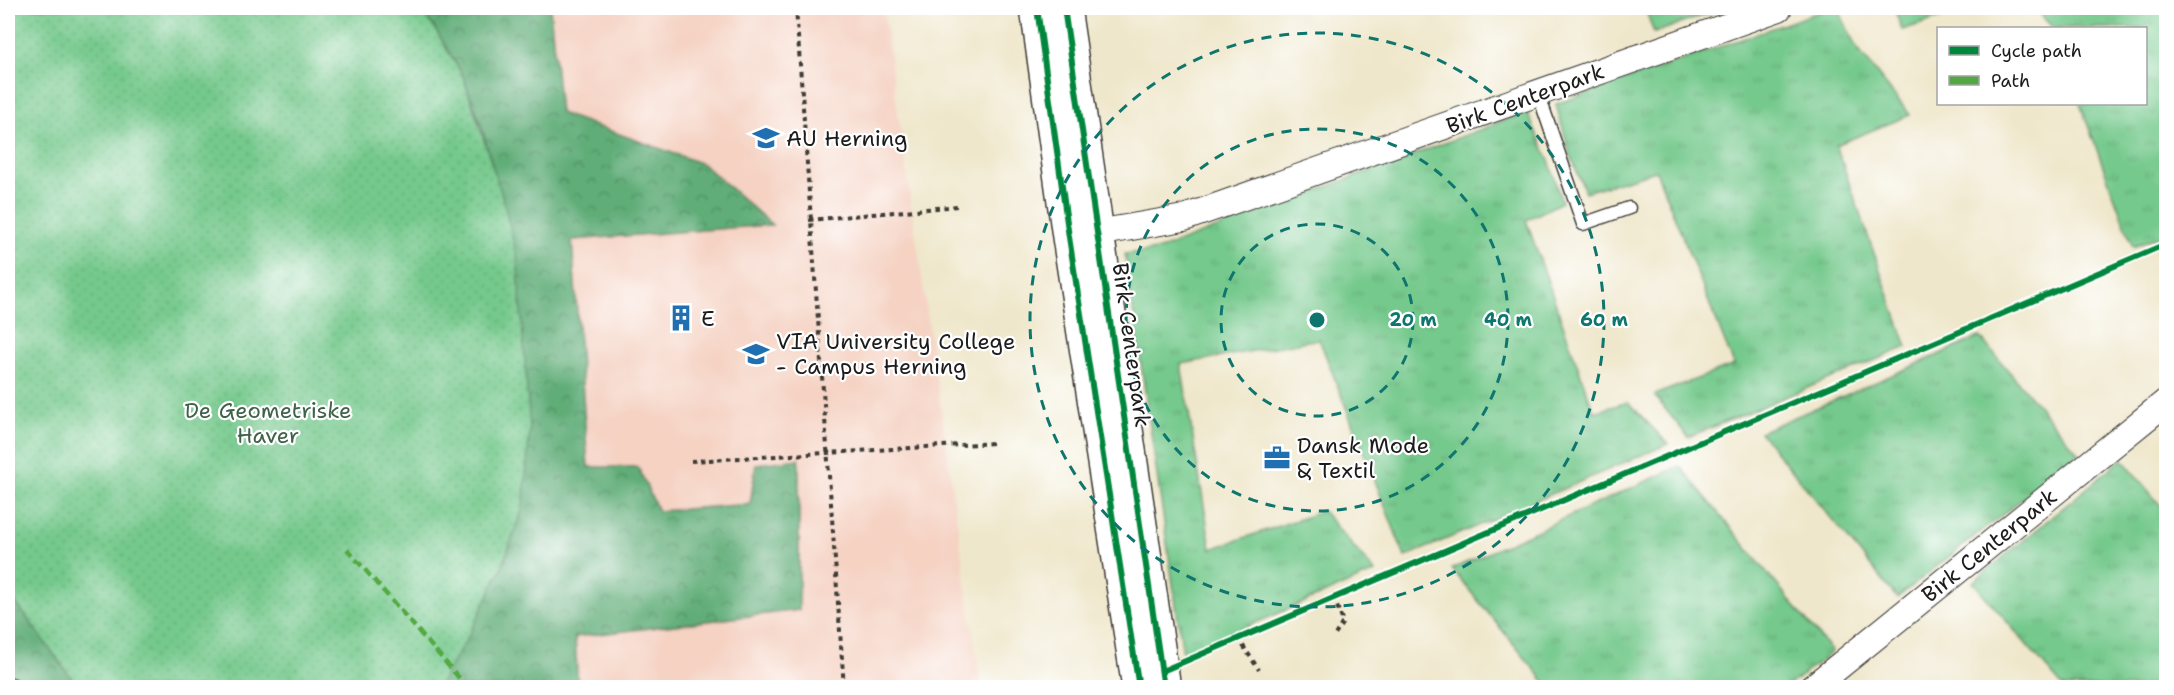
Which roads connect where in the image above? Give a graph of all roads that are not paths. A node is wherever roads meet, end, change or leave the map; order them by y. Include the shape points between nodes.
1 (1037, 8) edge
2 (1064, 8) edge
3 (1779, 8) edge
4 (1538, 93) junction
5 (1629, 208) dead end
6 (1083, 235) junction
7 (2166, 402) edge
8 (1139, 687) edge
9 (1164, 687) edge
10 (1812, 687) edge

1 - 6 street, Birk Centerpark
2 - 6 street, Birk Centerpark
3 - 4 street, Birk Centerpark
4 - 5 lane via 1583,224
4 - 6 street, Birk Centerpark via 1184,218
6 - 8 street, Birk Centerpark
6 - 9 street, Birk Centerpark
7 - 10 street, Birk Centerpark

